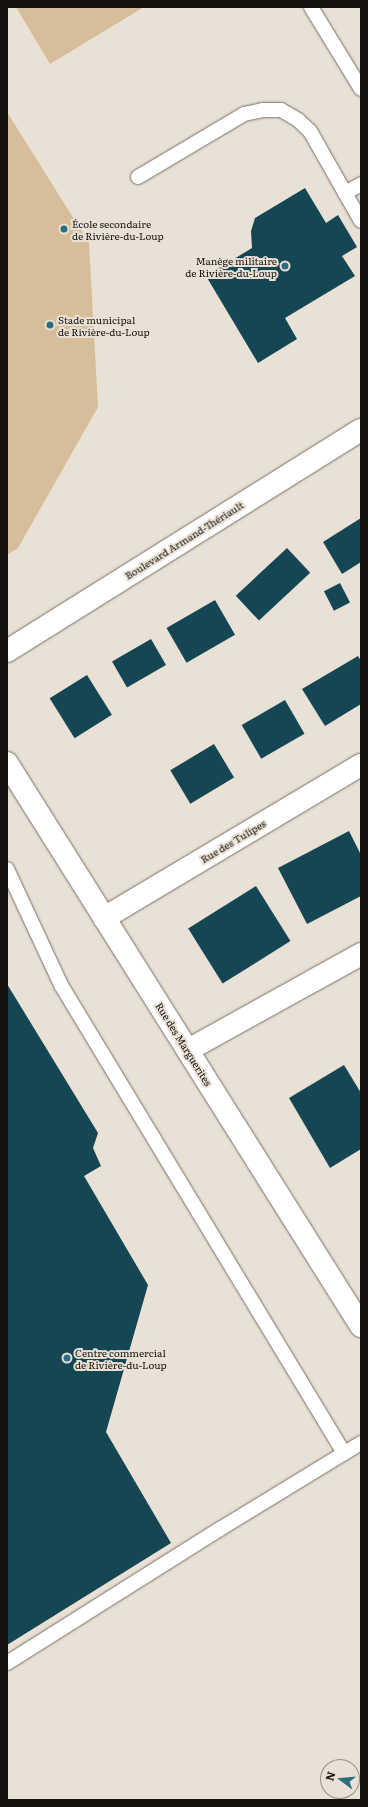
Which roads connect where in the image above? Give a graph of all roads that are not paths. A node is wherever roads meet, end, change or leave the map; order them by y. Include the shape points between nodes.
1 (311, 7) edge
2 (361, 89) edge
3 (138, 178) dead end
4 (361, 184) edge
5 (345, 193) junction
6 (361, 221) edge
7 (361, 430) edge
8 (7, 651) edge
9 (7, 763) edge
10 (360, 769) edge
11 (7, 869) edge
12 (104, 918) junction
13 (361, 954) edge
14 (188, 1050) junction
15 (361, 1326) edge
16 (361, 1443) edge
17 (344, 1453) junction
18 (7, 1663) edge

1 - 2 lane
3 - 5 lane via 244,114 281,110 310,131
4 - 5 lane
5 - 6 lane
7 - 8 street, Boulevard Armand-Thériault
9 - 12 street, Rue des Marguerites
10 - 12 street, Rue des Tulipes
11 - 17 lane via 61,985
12 - 14 street, Rue des Marguerites
13 - 14 street
14 - 15 street, Rue des Marguerites
16 - 17 lane
17 - 18 lane

